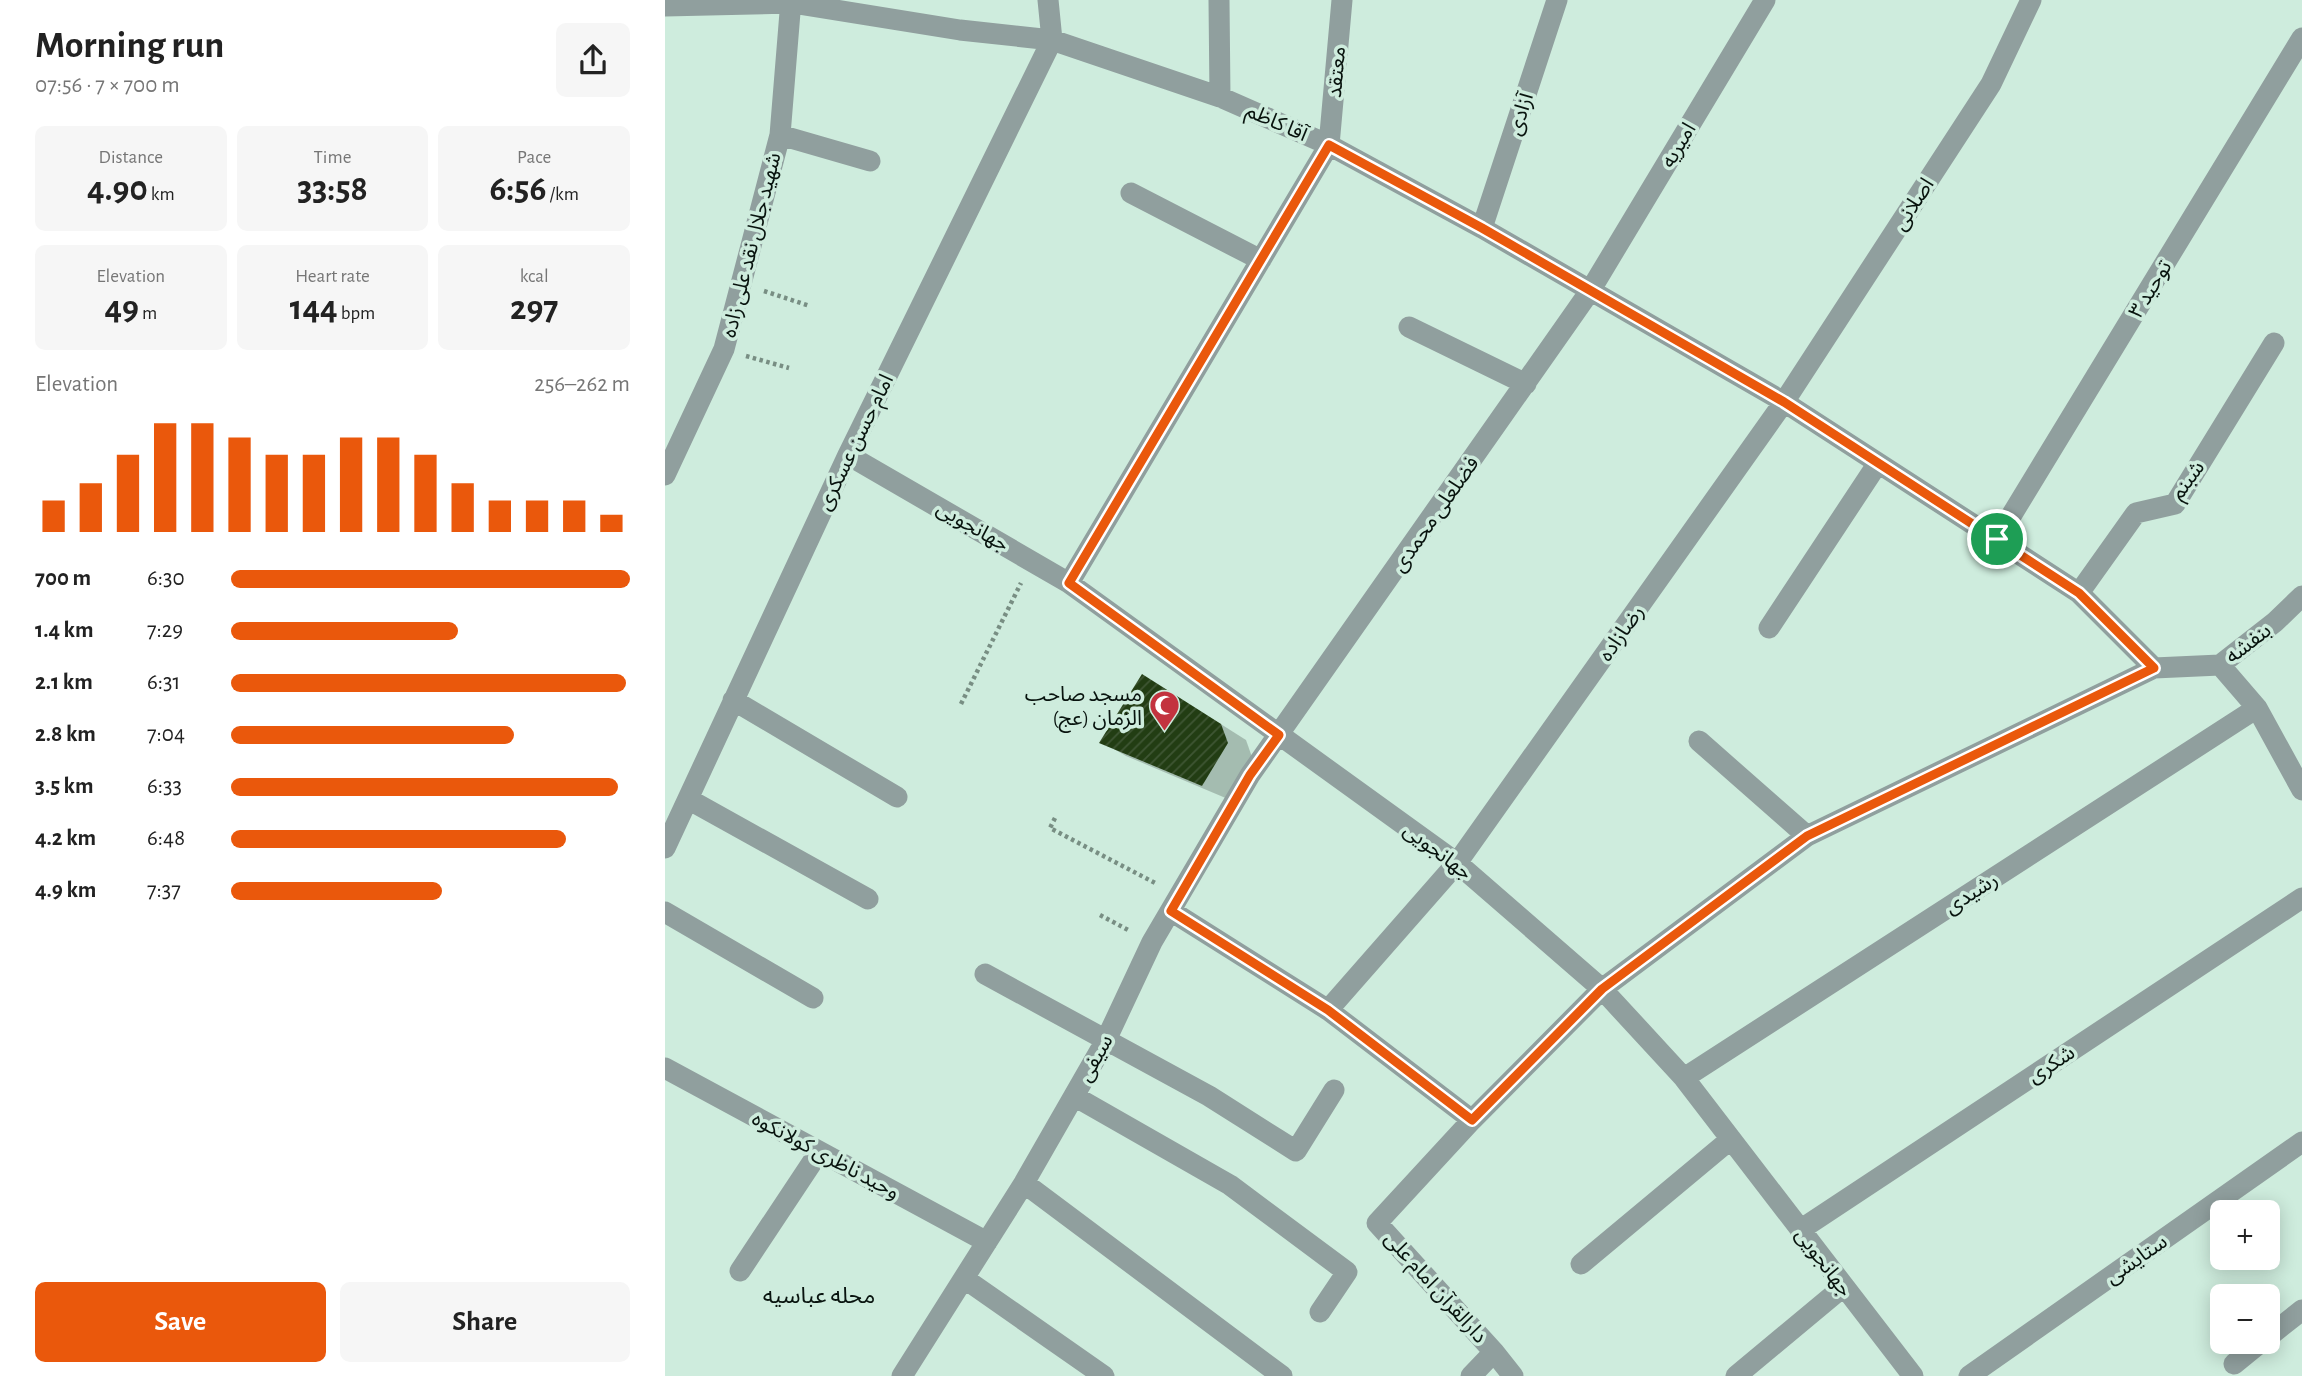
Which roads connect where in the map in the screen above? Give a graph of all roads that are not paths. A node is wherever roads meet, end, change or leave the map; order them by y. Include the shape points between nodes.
1 (1048, 0) edge
2 (1219, 0) edge
3 (1342, 0) edge
4 (1557, 0) edge
5 (1765, 0) edge
6 (2031, 0) edge
7 (792, 2) edge
8 (665, 6) edge
9 (2302, 38) edge
10 (1052, 40) junction
11 (1220, 97) junction
12 (780, 135) junction
13 (1329, 145) junction
14 (870, 161) dead end
15 (1131, 193) dead end
16 (1482, 228) junction
17 (1261, 260) junction
18 (1590, 291) junction
19 (1409, 327) dead end
20 (2274, 343) dead end
21 (1526, 384) junction
22 (1784, 402) junction
23 (848, 455) junction
24 (1878, 463) junction
25 (665, 475) edge
26 (1997, 539) junction
27 (1069, 583) junction
28 (2079, 593) junction
29 (2302, 596) edge
30 (1769, 628) dead end
31 (2220, 665) junction
32 (2154, 668) junction
33 (733, 700) junction
34 (2257, 708) junction
35 (1279, 735) junction
36 (1699, 741) dead end
37 (2302, 790) edge
38 (897, 797) dead end
39 (688, 799) junction
40 (1807, 836) junction
41 (665, 848) edge
42 (1457, 863) junction
43 (2302, 898) edge
44 (868, 900) dead end
45 (1175, 903) junction
46 (665, 912) edge
47 (985, 974) dead end
48 (1602, 989) junction
49 (813, 998) dead end
50 (1328, 1010) junction
51 (1106, 1040) junction
52 (665, 1068) edge
53 (1684, 1078) junction
54 (1334, 1090) dead end
55 (1074, 1096) junction
56 (1472, 1120) junction
57 (1731, 1139) junction
58 (2302, 1142) edge
59 (819, 1152) junction
60 (1024, 1183) junction
61 (1800, 1230) junction
62 (987, 1242) junction
63 (1581, 1264) dead end
64 (740, 1270) dead end
65 (965, 1279) junction
66 (1843, 1287) junction
67 (2302, 1310) edge
68 (1320, 1312) dead end
69 (2280, 1327) edge
70 (1494, 1352) junction
71 (2246, 1354) edge
72 (2234, 1364) dead end
73 (902, 1376) edge
74 (1104, 1376) edge
75 (1282, 1376) edge
76 (1471, 1376) edge
77 (1513, 1376) edge
78 (1736, 1376) edge
79 (1913, 1376) edge
80 (1969, 1376) edge

1 - 10 street
2 - 11 street
3 - 13 street, معتقد
4 - 16 street, آزادی
5 - 18 street, امیریه
6 - 22 street, اصلانی via 1991,84
7 - 8 street, آقا کاظم
7 - 10 street, آقا کاظم
7 - 12 street, شهید جلال نقد علی زاده
9 - 26 street, توحید ۳
10 - 11 street, آقا کاظم
10 - 23 street, امام حسن عسکری
11 - 13 street, آقا کاظم
12 - 14 street
12 - 25 street, شهید جلال نقد علی زاده via 725,349
13 - 16 street, آقا کاظم
13 - 17 street
15 - 17 street
16 - 18 street, آقا کاظم
17 - 27 street
18 - 21 street, فضلعلی محمدی
18 - 22 street, آقا کاظم
19 - 21 street
20 - 28 street, شبنم via 2175,503 2136,513
21 - 35 street, فضلعلی محمدی
22 - 24 street, آقا کاظم
22 - 42 street, رضازاده
23 - 27 street, جهانجویی
23 - 33 street, امام حسن عسکری
24 - 26 street, آقا کاظم
24 - 30 street
26 - 28 street, آقا کاظم
27 - 35 street, جهانجویی
28 - 32 street, آقا کاظم
29 - 31 street, بنفشه
31 - 32 street, بنفشه
31 - 34 street
32 - 40 street, بنفشه
33 - 38 street
33 - 39 street, امام حسن عسکری
34 - 37 street
34 - 53 street, رشیدی
35 - 42 street, جهانجویی
35 - 45 street, سیفی via 1250,775
36 - 40 street
39 - 41 street, امام حسن عسکری
39 - 44 street
40 - 48 street, بنفشه
42 - 48 street, جهانجویی
42 - 50 street, رضازاده
43 - 61 street, شکری
45 - 50 street
45 - 51 street, سیفی
46 - 49 street
47 - 51 street
48 - 53 street, جهانجویی
48 - 56 street, دارالقرآن امام علی
50 - 56 street
51 - 54 street via 1209,1096 1296,1151
51 - 55 street, سیفی
52 - 59 street, وحید ناظری کولانکوه
53 - 57 street, جهانجویی
55 - 60 street, سیفی
55 - 68 street via 1230,1185 1347,1272
56 - 70 street, دارالقرآن امام علی via 1377,1223
57 - 61 street, جهانجویی
57 - 63 street
58 - 80 street, ستایشی
59 - 62 street, وحید ناظری کولانکوه
59 - 64 street
60 - 62 street, سیفی
60 - 75 street
61 - 66 street, جهانجویی
62 - 65 street, سیفی
65 - 73 street, سیفی
65 - 74 street
66 - 78 street
66 - 79 street, جهانجویی
67 - 69 street
70 - 76 street
70 - 77 street, دارالقرآن امام علی
71 - 72 street

